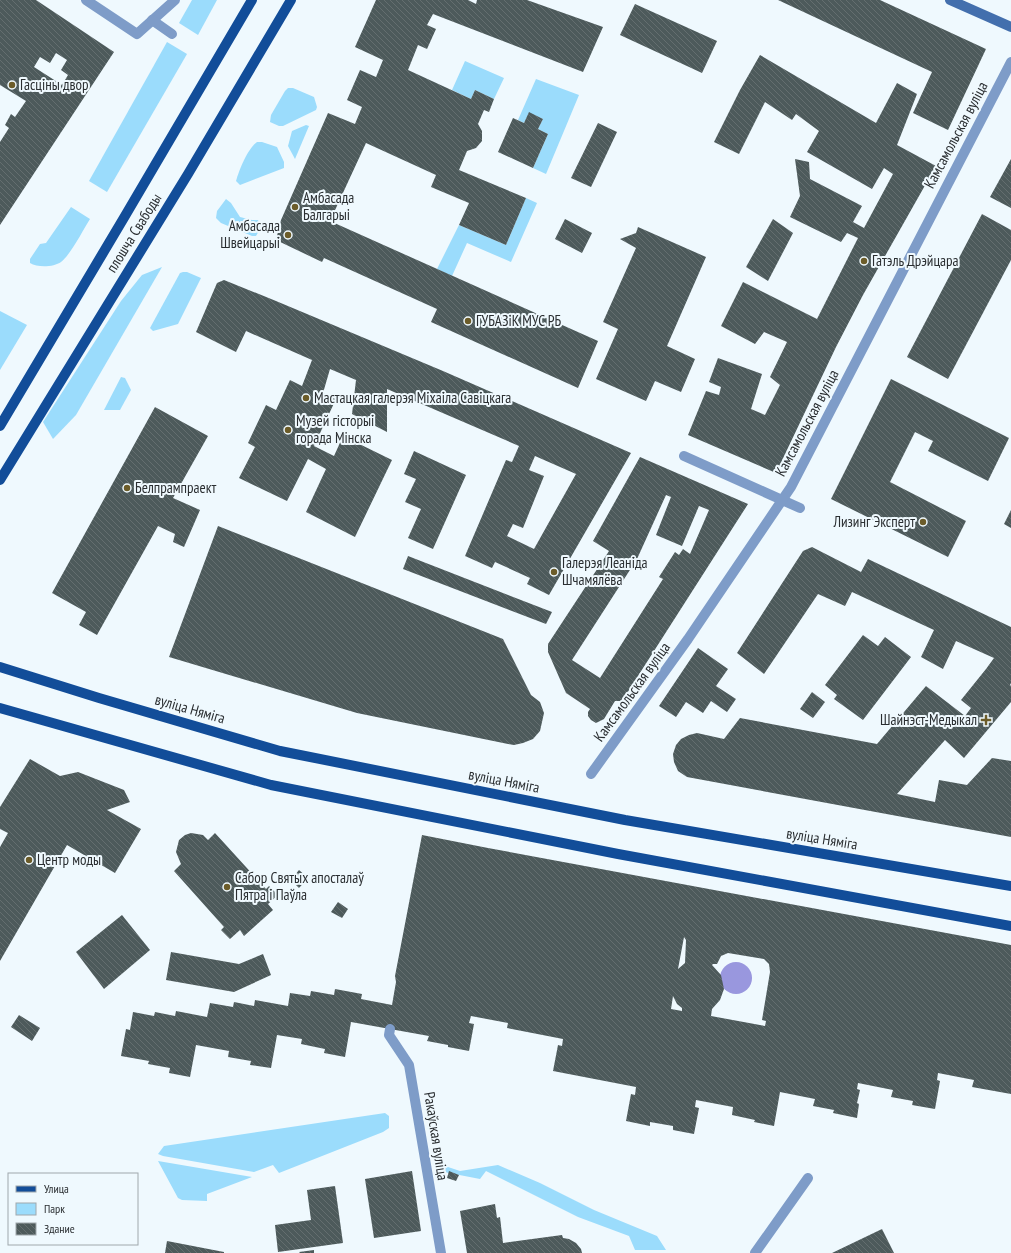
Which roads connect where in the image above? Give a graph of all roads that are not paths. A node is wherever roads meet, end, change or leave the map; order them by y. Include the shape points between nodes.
1 (86, 0) edge
2 (175, 0) edge
3 (252, 0) edge
4 (291, 0) edge
5 (950, 0) edge
6 (152, 20) junction
7 (1011, 27) edge
8 (172, 34) dead end
9 (1011, 62) edge
10 (0, 426) edge
11 (684, 456) dead end
12 (0, 480) edge
13 (782, 500) junction
14 (800, 508) dead end
15 (0, 667) edge
16 (0, 708) edge
17 (591, 774) dead end
18 (1011, 886) edge
19 (1011, 926) edge
20 (390, 1029) dead end
21 (808, 1178) dead end
22 (441, 1253) edge
23 (755, 1253) edge

1 - 6 street via 137,34
2 - 6 street
3 - 10 main road, плошча Свабоды
4 - 12 main road, плошча Свабоды via 188,174
5 - 7 main road
6 - 8 street
9 - 13 street, Камсамольская вуліца
11 - 13 street
13 - 14 street
13 - 17 street, Камсамольская вуліца via 688,639
15 - 18 main road, вуліца Няміга via 280,751 625,820
16 - 19 main road via 271,784 618,854
20 - 22 street, Ракаўская вуліца via 389,1035 409,1065
21 - 23 street

